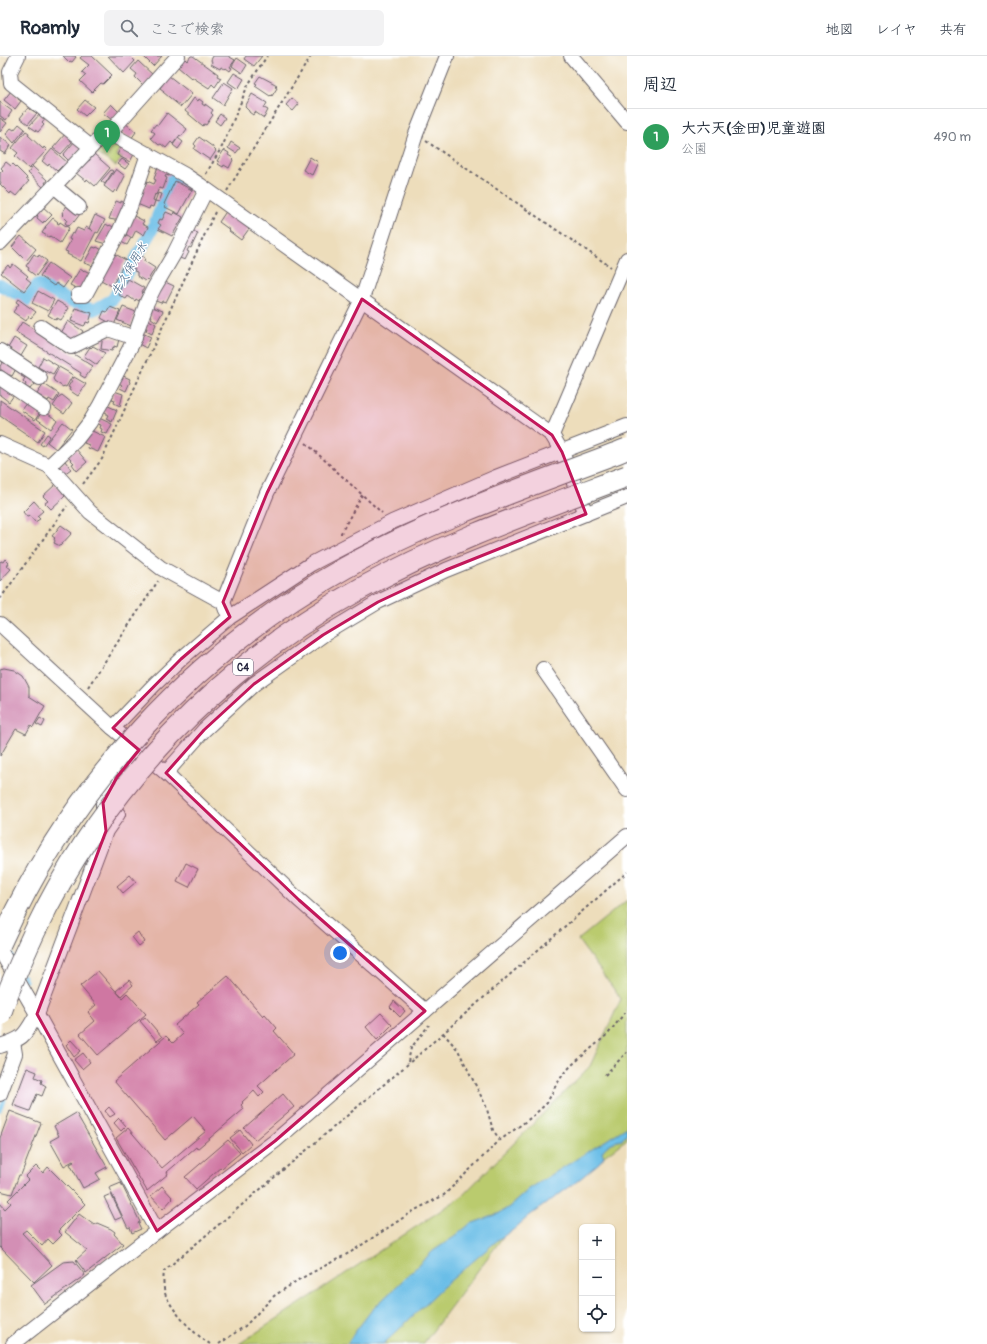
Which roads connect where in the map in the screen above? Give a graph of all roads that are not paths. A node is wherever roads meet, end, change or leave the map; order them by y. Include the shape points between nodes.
1 (18, 56) edge
2 (178, 56) edge
3 (447, 56) edge
4 (571, 56) edge
5 (627, 122) edge
6 (109, 133) junction
7 (91, 147) junction
8 (148, 154) junction
9 (54, 186) junction
10 (203, 187) junction
11 (79, 207) dead end
12 (0, 243) edge
13 (627, 259) edge
14 (78, 295) dead end
15 (362, 299) junction
16 (49, 329) dead end
17 (135, 338) junction
18 (1, 344) edge
19 (0, 378) edge
20 (40, 378) dead end
21 (44, 408) dead end
22 (627, 426) edge
23 (552, 435) junction
24 (0, 444) edge
25 (627, 449) edge
26 (562, 452) junction
27 (49, 466) junction
28 (627, 476) edge
29 (627, 497) edge
30 (586, 514) junction
31 (223, 602) junction
32 (230, 617) junction
33 (0, 624) edge
34 (543, 669) dead end
35 (113, 728) junction
36 (139, 750) junction
37 (154, 763) junction
38 (166, 773) junction
39 (627, 790) edge
40 (106, 831) junction
41 (627, 836) edge
42 (0, 944) edge
43 (0, 950) edge
44 (37, 1014) junction
45 (0, 1015) edge
46 (427, 1016) junction
47 (7, 1044) edge
48 (0, 1094) edge
49 (157, 1231) junction
50 (13, 1344) edge

1 - 7 street via 10,72 11,83
2 - 6 street
3 - 15 street via 416,134
4 - 5 street
6 - 7 street
6 - 8 street
7 - 9 street
8 - 10 street
8 - 14 street via 118,234 85,295
9 - 11 street
9 - 12 street
10 - 15 street
10 - 17 street via 174,254 147,302
13 - 23 street
15 - 23 street
15 - 31 street via 267,493
16 - 17 street via 72,347 91,334 108,329
17 - 27 street via 90,422 76,440
18 - 20 street via 26,361
19 - 21 street via 20,397
22 - 26 street
23 - 26 street
24 - 27 street
25 - 42 highway, C4, bridge via 493,500 379,550 312,587 248,631 188,682 136,735 110,766 46,856 23,895
26 - 30 street
26 - 32 street via 496,477 392,522 310,564
27 - 31 street via 90,512 165,570
28 - 45 highway, C4, bridge via 501,524 389,574 293,630 236,673 165,740 97,823 46,907 23,955
29 - 30 street
30 - 38 street via 446,570 378,602 323,635 254,684 204,730
31 - 32 street
32 - 35 street via 176,664
33 - 35 street
34 - 39 street
35 - 36 street
36 - 37 street
36 - 40 street via 117,777 103,804
37 - 38 street
37 - 40 street
38 - 46 street via 299,900
40 - 44 street
41 - 46 street
43 - 44 street
44 - 47 street via 25,1034
44 - 49 street
46 - 49 street via 275,1141
47 - 48 street via 15,1054
49 - 50 street

